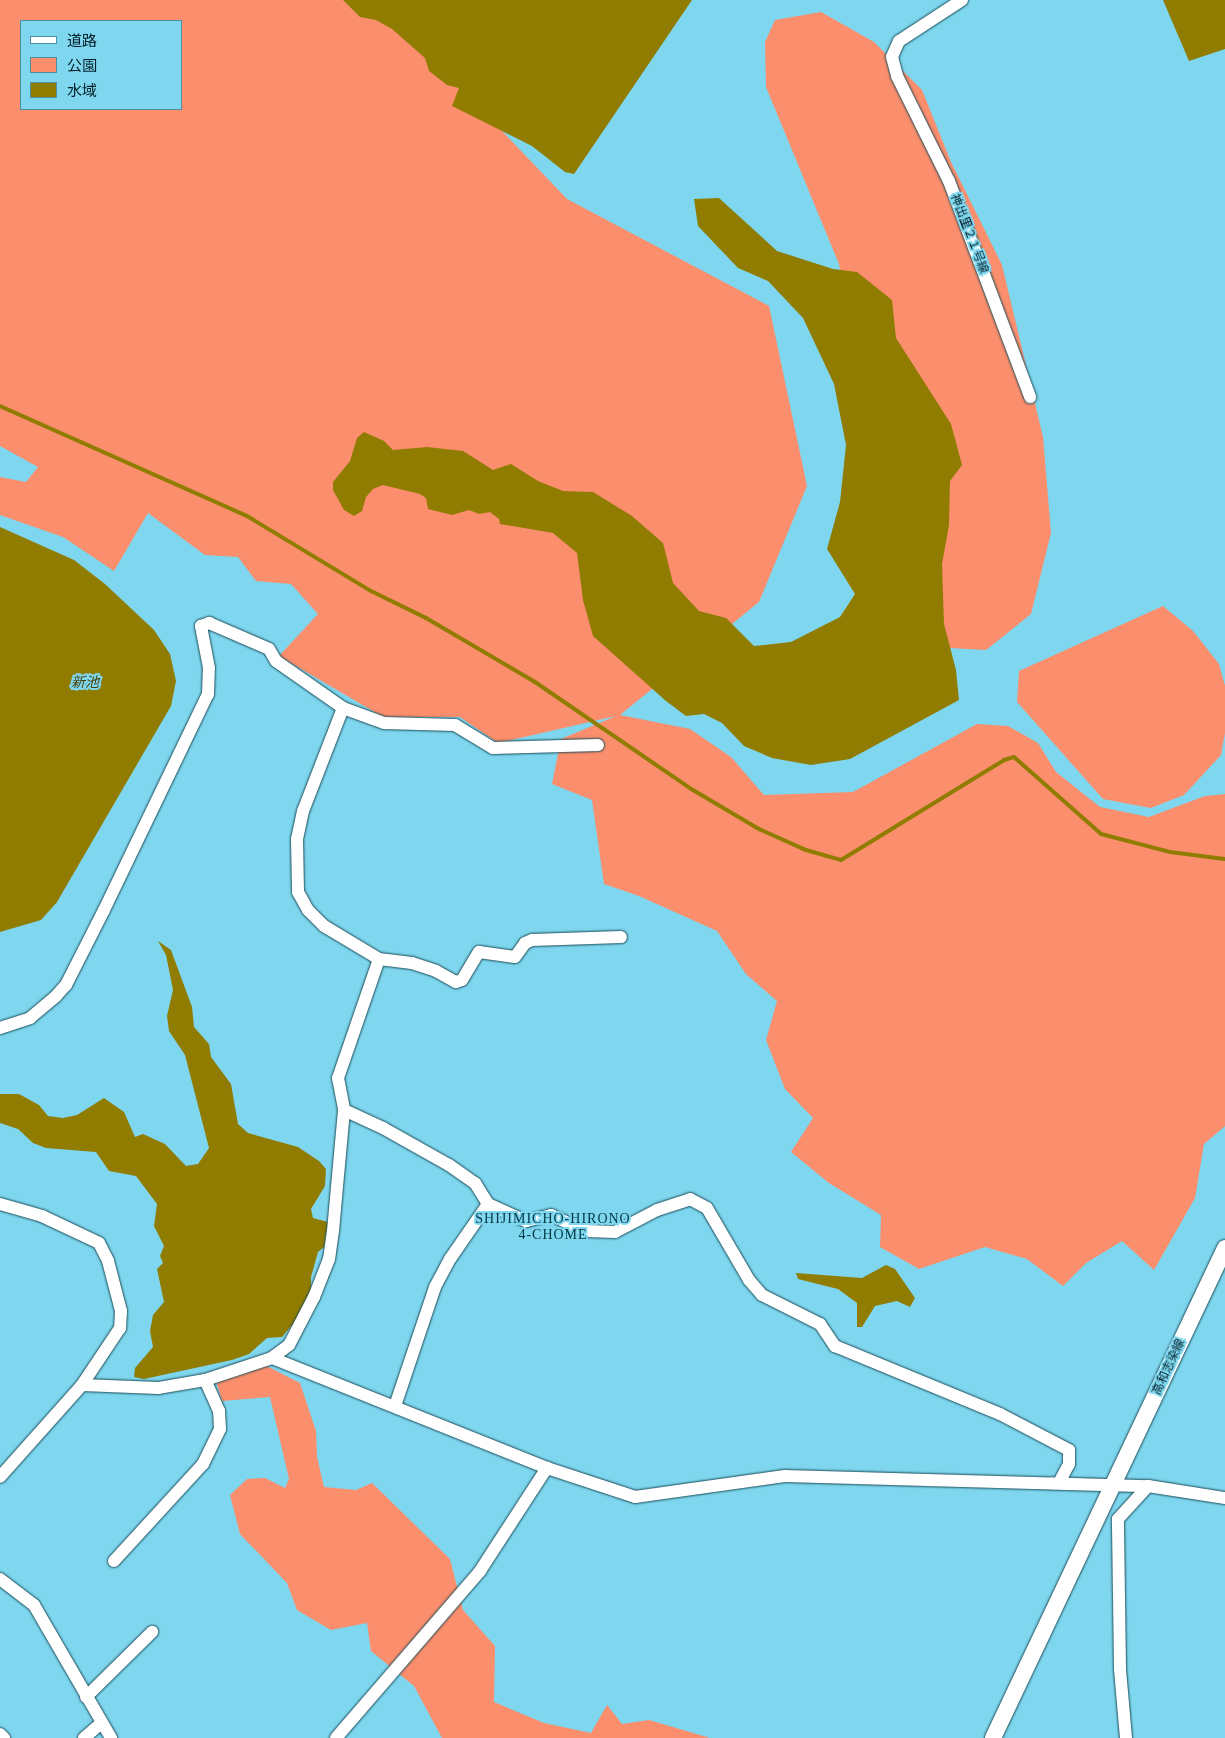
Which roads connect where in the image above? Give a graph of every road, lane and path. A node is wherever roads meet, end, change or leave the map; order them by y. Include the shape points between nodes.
1 (962, 0) edge
2 (1030, 397) dead end
3 (343, 708) junction
4 (598, 745) dead end
5 (621, 937) dead end
6 (379, 959) junction
7 (0, 1028) edge
8 (344, 1110) junction
9 (0, 1204) edge
10 (488, 1204) junction
11 (1225, 1248) edge
12 (272, 1358) junction
13 (205, 1380) junction
14 (82, 1385) junction
15 (395, 1406) junction
16 (547, 1468) junction
17 (0, 1477) edge
18 (1059, 1483) junction
19 (1113, 1486) junction
20 (1148, 1486) junction
21 (1225, 1498) edge
22 (114, 1561) dead end
23 (0, 1579) edge
24 (152, 1632) dead end
25 (86, 1696) junction
26 (102, 1723) junction
27 (0, 1734) edge
28 (4, 1738) edge
29 (84, 1738) edge
30 (110, 1738) edge
31 (336, 1738) edge
32 (993, 1738) edge
33 (1126, 1738) edge

1 - 2 street, 神出里２１号線 via 899,41 892,57 897,76 949,181
3 - 4 street via 384,723 455,725 494,748
3 - 6 street via 303,811 297,839 298,892 308,910 324,926
3 - 7 street via 276,661 269,649 209,623 201,626 209,668 208,694 104,910 61,990 30,1018
5 - 6 street via 532,940 525,943 515,957 479,952 462,980 456,982 420,966
6 - 8 street via 338,1078
8 - 10 street via 449,1166 475,1183
8 - 12 street via 329,1259 302,1324 289,1345
9 - 14 street via 42,1216 99,1244 108,1261 121,1312 120,1328
10 - 15 street via 435,1288
10 - 18 street via 526,1221 551,1215 586,1231 615,1232 657,1210 690,1199 707,1208 749,1280 762,1295 820,1324 835,1346 1000,1414 1069,1450 1070,1464
11 - 19 street, 高和志染線
12 - 13 street
12 - 15 street
13 - 14 street via 158,1388 119,1389
13 - 22 street via 219,1411 220,1429 203,1464
14 - 17 street
15 - 16 street
16 - 18 street via 635,1497 785,1476
16 - 31 street via 480,1571
18 - 19 street
19 - 20 street
19 - 32 street, 高和志染線
20 - 21 street
20 - 33 street via 1118,1519 1120,1670
23 - 25 street via 34,1606
24 - 25 street
25 - 26 street
26 - 29 street
26 - 30 street
27 - 28 street

